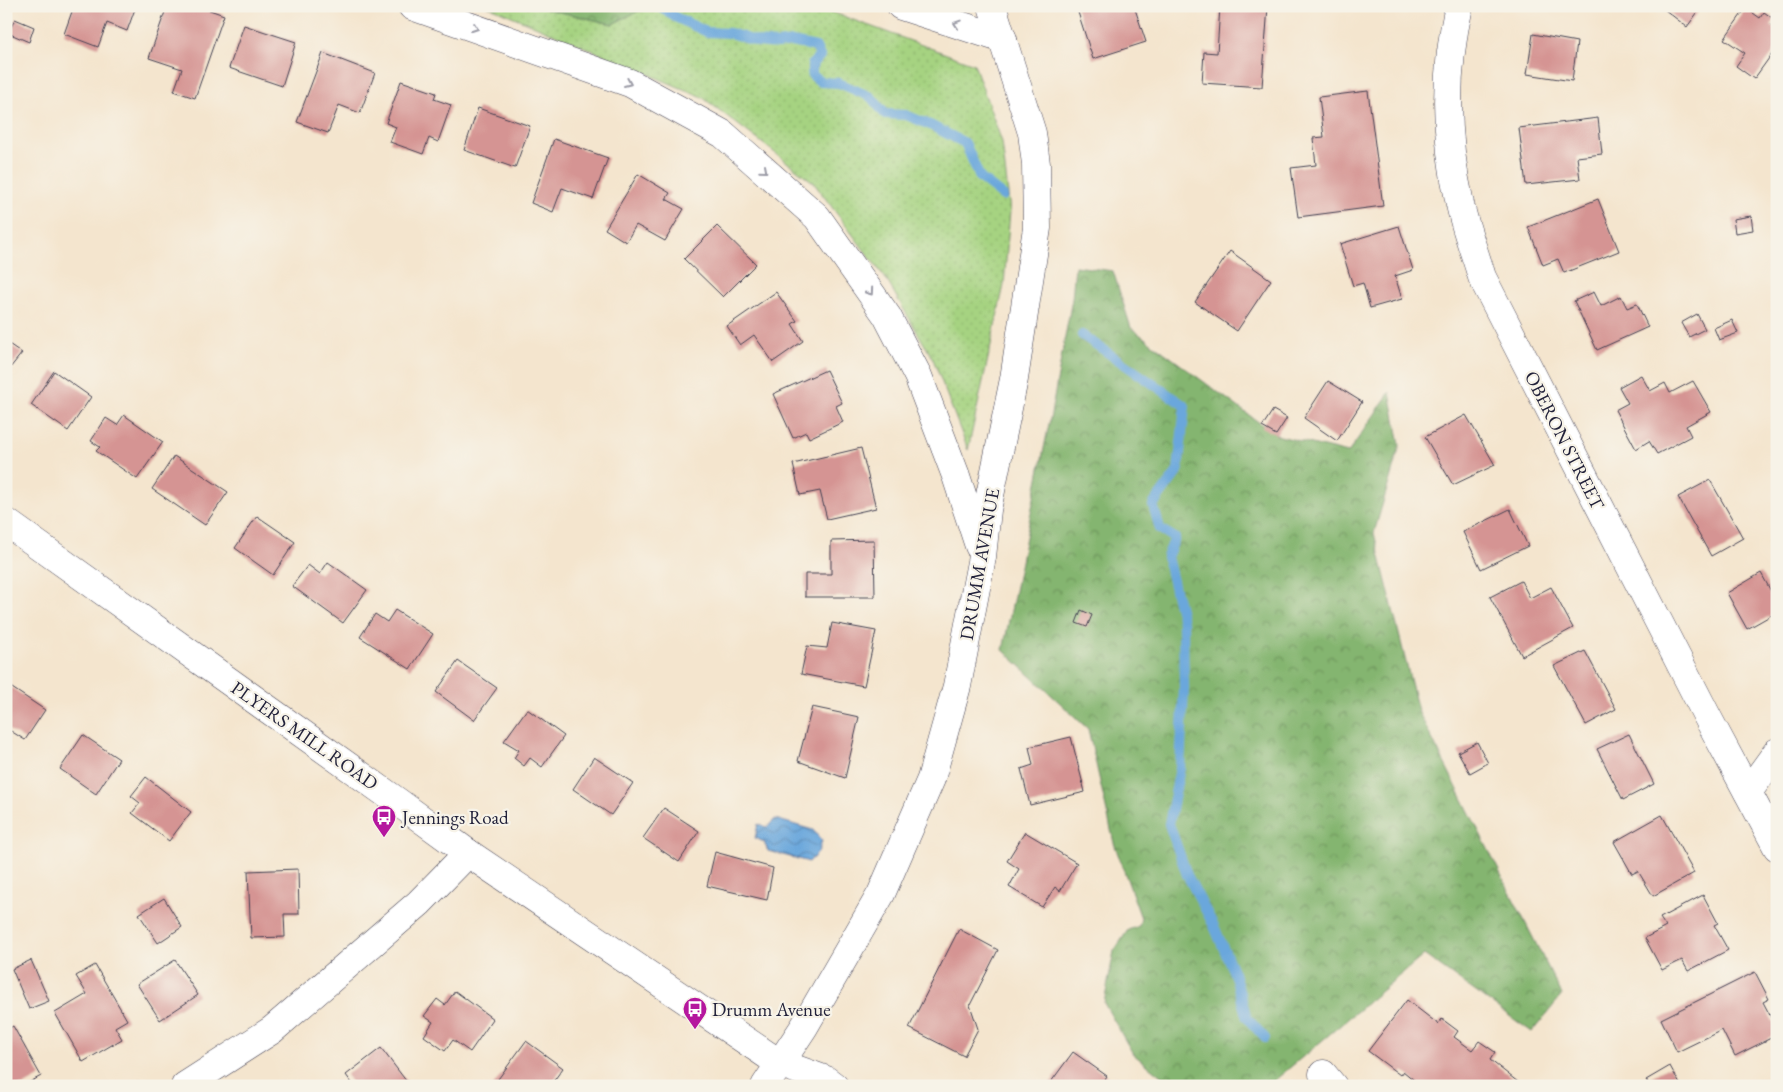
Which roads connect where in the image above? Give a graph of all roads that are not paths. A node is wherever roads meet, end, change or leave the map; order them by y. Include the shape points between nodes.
1 (412, 6) edge
2 (901, 6) edge
3 (992, 6) edge
4 (1459, 6) edge
5 (1003, 40) junction
6 (6, 522) edge
7 (982, 556) junction
8 (1777, 752) edge
9 (1748, 792) junction
10 (1777, 847) edge
11 (468, 854) junction
12 (772, 1075) edge
13 (185, 1086) edge
14 (795, 1086) edge
15 (834, 1086) edge

1 -> 7 street via 630,84 723,134 817,217 887,316 918,376
5 -> 2 street
3 - 5 street, DRUMM AVENUE
4 - 9 street, OBERON STREET via 1449,60 1448,133 1460,204 1482,277
5 - 7 street, DRUMM AVENUE via 1032,133 1037,228 1014,379 987,510
6 - 11 street, PLYERS MILL ROAD
7 - 12 street, DRUMM AVENUE via 957,686 931,779 881,894 804,1027
8 - 9 street
9 - 10 street, OBERON STREET
11 - 12 street, PLYERS MILL ROAD
11 - 13 street via 420,903 272,1030
12 - 14 street, PLYERS MILL ROAD
12 - 15 street, PLYERS MILL ROAD via 826,1080

